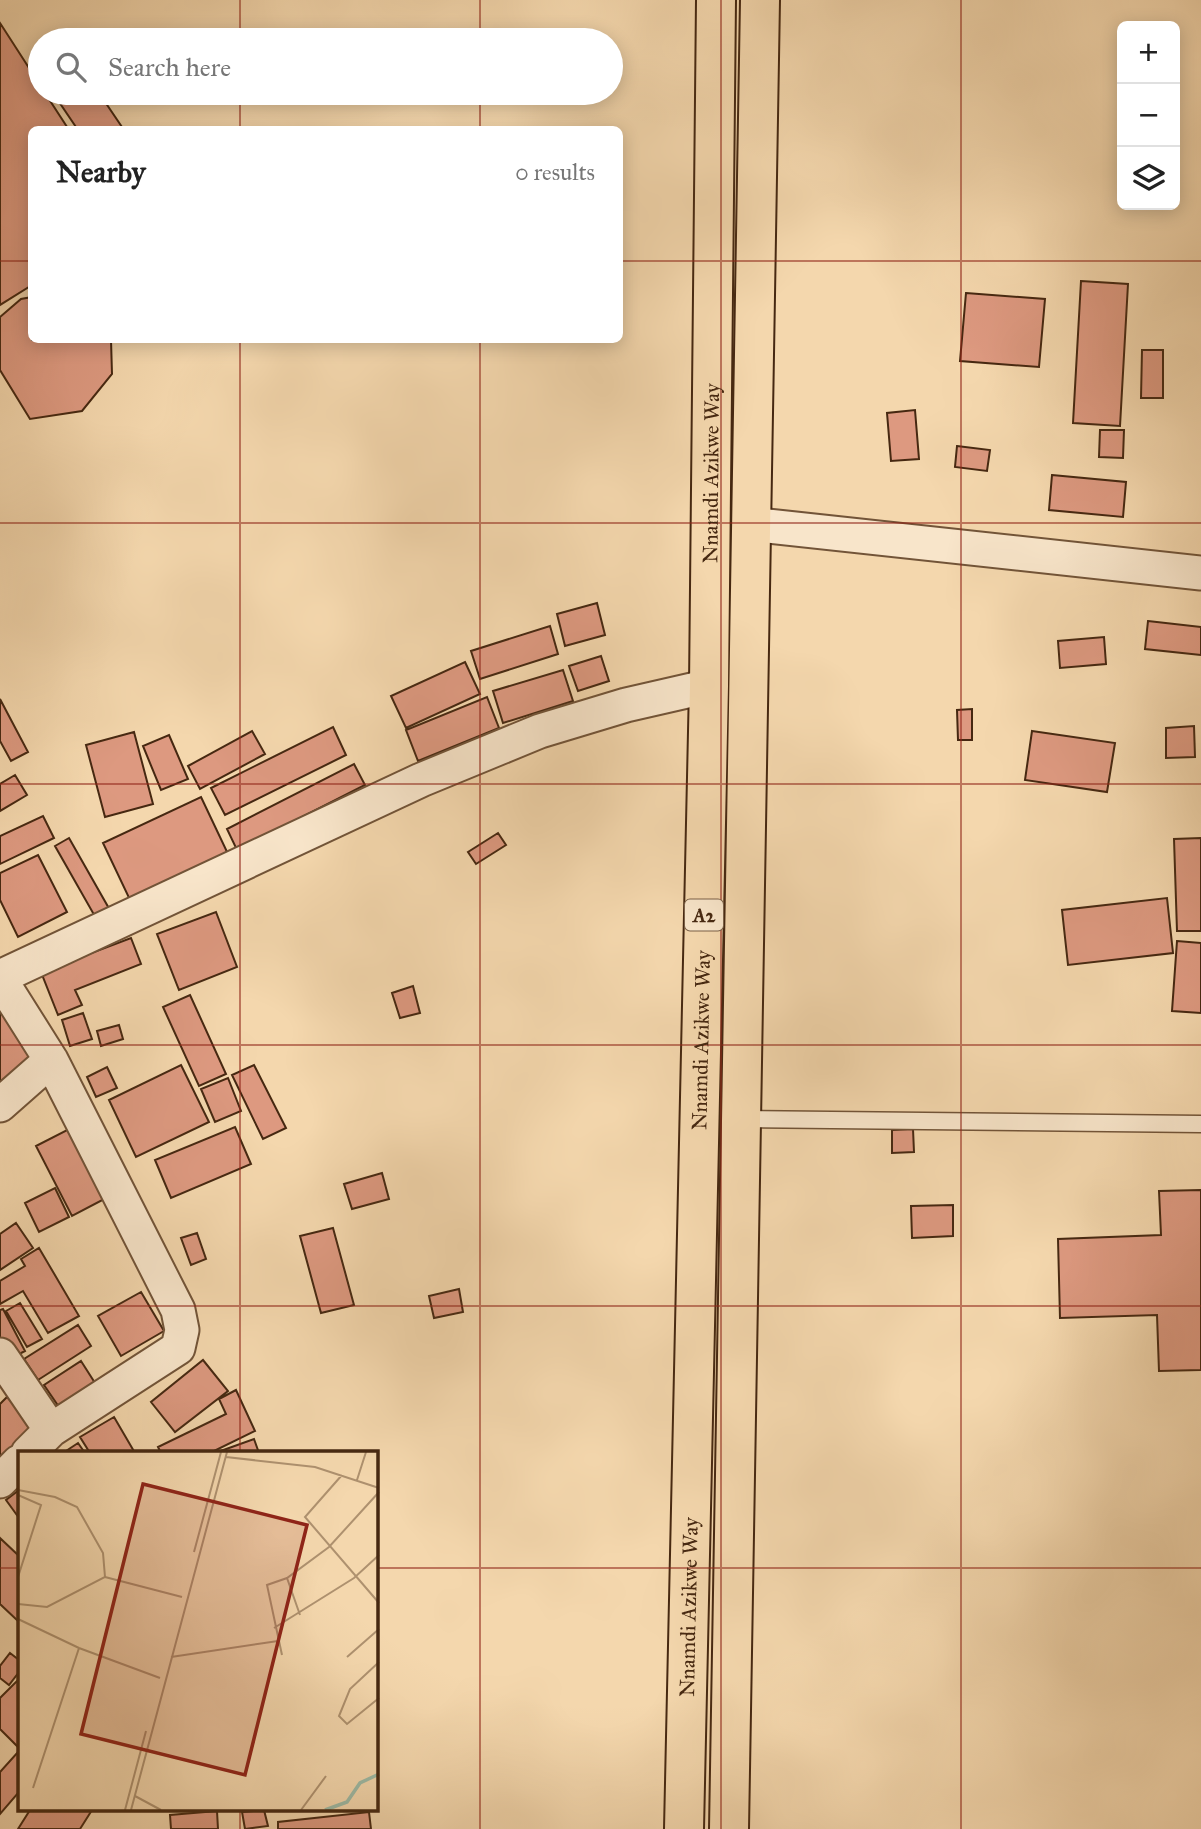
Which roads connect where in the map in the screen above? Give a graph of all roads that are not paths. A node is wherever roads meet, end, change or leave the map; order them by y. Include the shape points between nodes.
1 (716, 0) edge
2 (760, 0) edge
3 (750, 524) junction
4 (1201, 573) edge
5 (709, 686) junction
6 (0, 978) edge
7 (51, 1060) junction
8 (0, 1105) edge
9 (742, 1119) junction
10 (1201, 1124) edge
11 (0, 1355) edge
12 (40, 1441) edge
13 (18, 1463) edge
14 (0, 1482) edge
15 (684, 1829) edge
16 (729, 1829) edge

1 - 5 highway, Nnamdi Azikwe Way / A2
2 - 3 highway, Nnamdi Azikwe Way / A2
3 - 4 street
3 - 9 highway, Nnamdi Azikwe Way / A2
5 - 6 street via 540,731 421,780
5 - 15 highway, Nnamdi Azikwe Way / A2
6 - 7 street
7 - 8 street
7 - 12 street via 178,1310 181,1330 177,1348
9 - 10 lane
9 - 16 highway, Nnamdi Azikwe Way / A2
11 - 12 street
13 - 14 street

